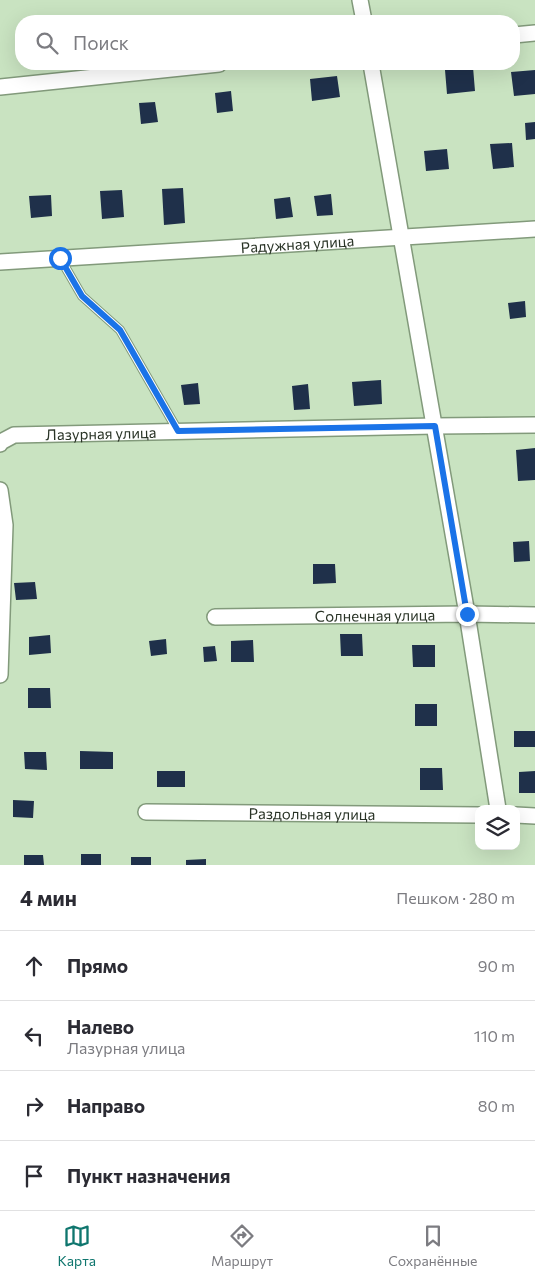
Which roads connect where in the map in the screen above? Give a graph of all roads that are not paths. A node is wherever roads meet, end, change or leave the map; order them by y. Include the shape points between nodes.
1 (360, 0) edge
2 (363, 15) edge
3 (535, 33) edge
4 (520, 34) edge
5 (164, 70) edge
6 (372, 70) edge
7 (0, 88) edge
8 (535, 229) edge
9 (402, 237) junction
10 (60, 258) junction
11 (0, 262) edge
12 (535, 425) edge
13 (435, 426) junction
14 (178, 431) junction
15 (0, 444) edge
16 (0, 490) edge
17 (467, 614) junction
18 (535, 615) edge
19 (215, 617) dead end
20 (0, 675) edge
21 (497, 805) edge
22 (146, 812) dead end
23 (475, 814) edge
24 (520, 815) edge
25 (535, 816) edge

1 - 2 street
3 - 4 street
5 - 7 street
6 - 9 street
8 - 9 street, Радужная улица
9 - 10 street, Радужная улица
9 - 13 street
10 - 11 street, Радужная улица
10 - 14 lane via 82,296 120,330
12 - 13 street, Лазурная улица
13 - 14 street, Лазурная улица
13 - 17 street
14 - 15 street, Лазурная улица via 14,435
16 - 20 street via 5,525
17 - 18 street, Солнечная улица
17 - 19 street, Солнечная улица
17 - 21 street
22 - 23 street, Раздольная улица
24 - 25 street

